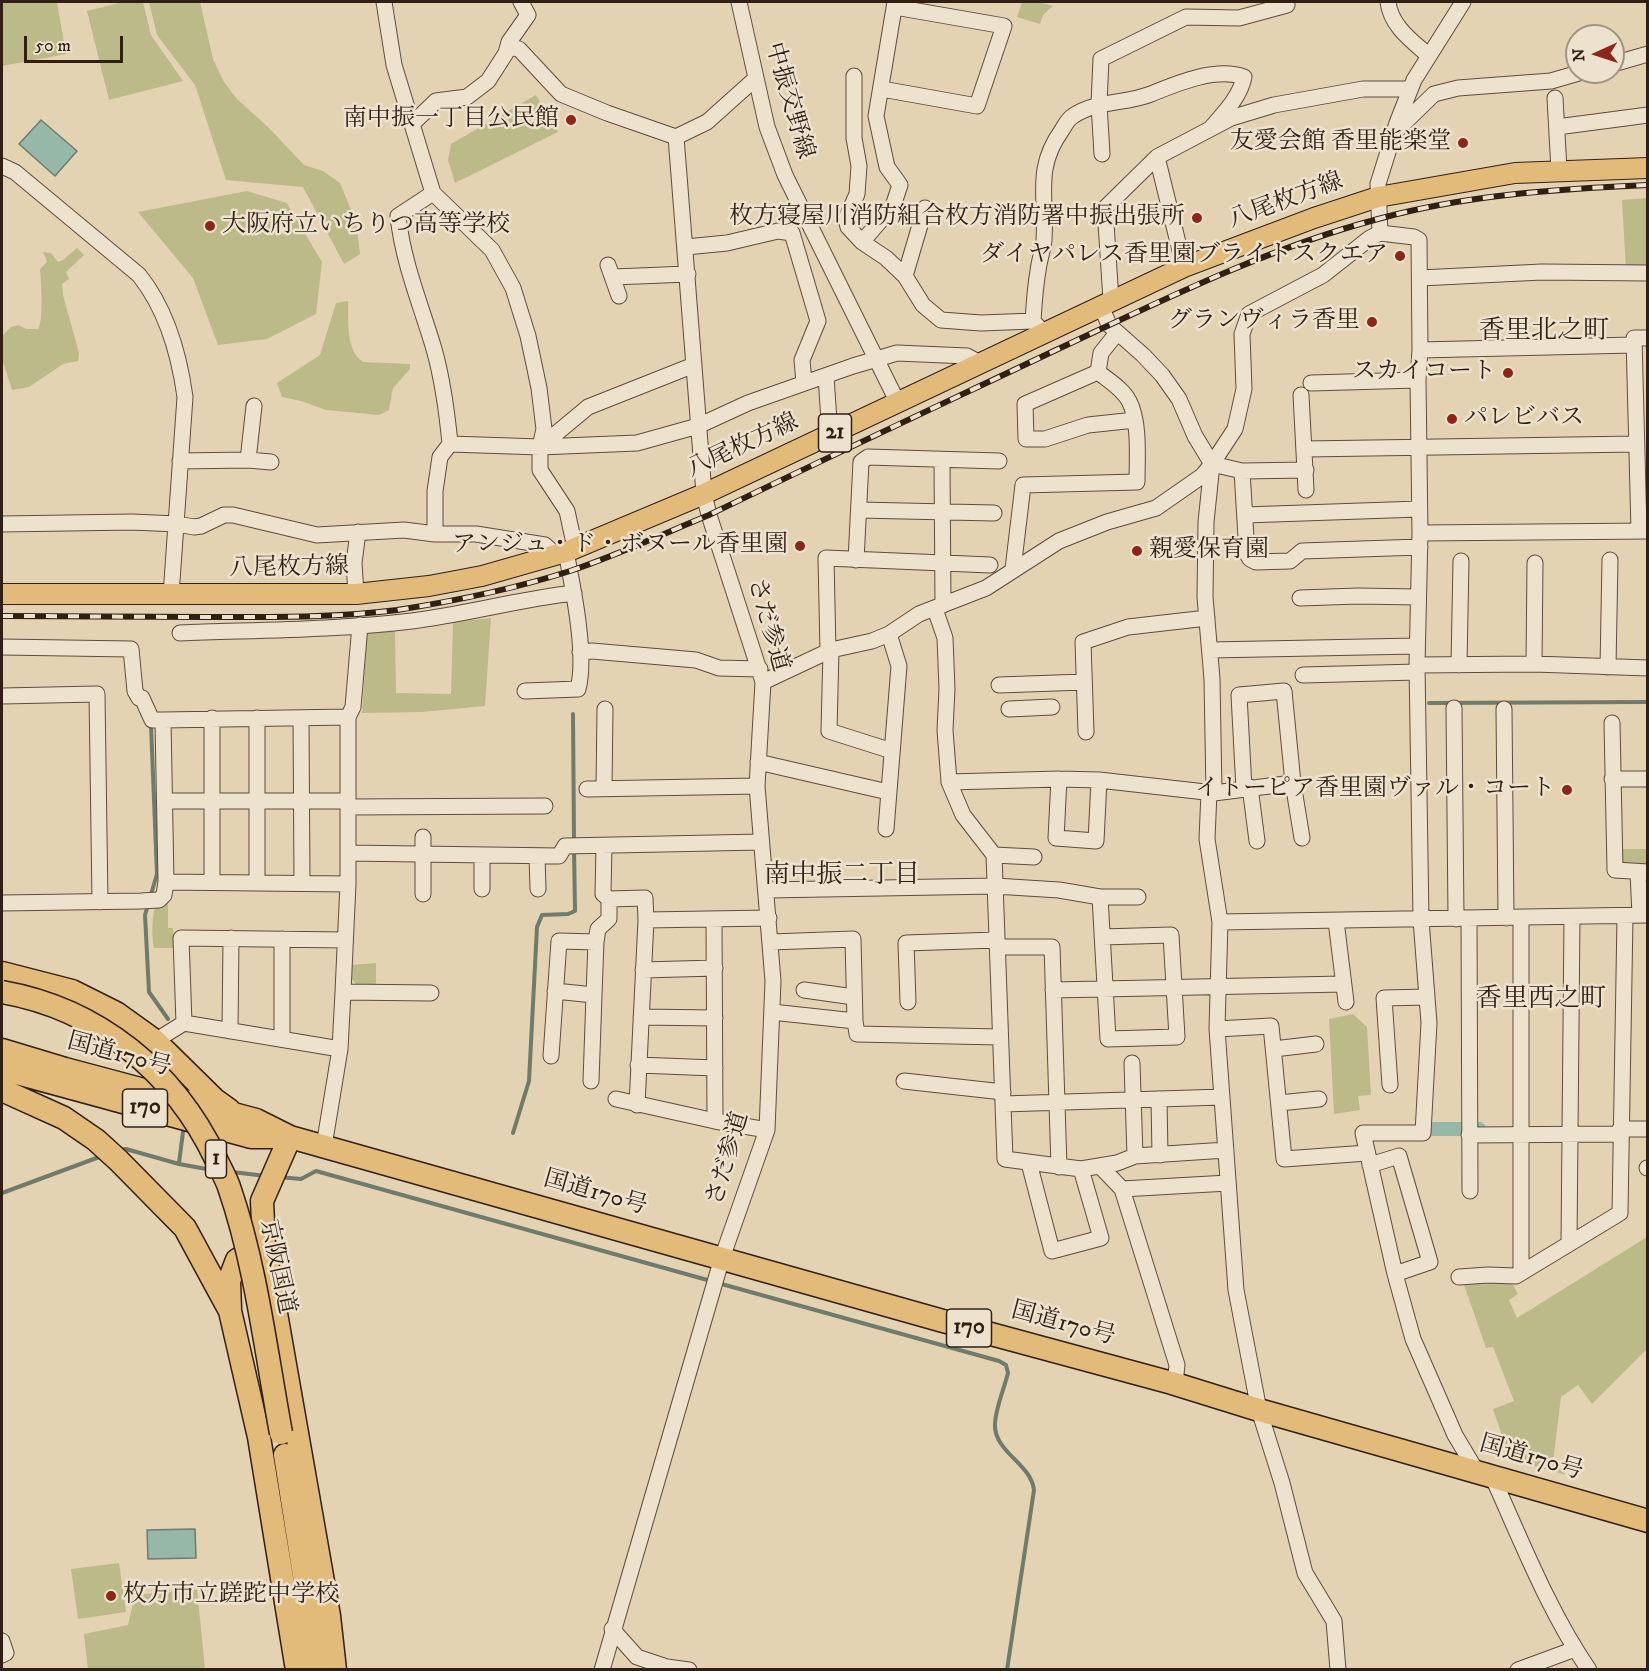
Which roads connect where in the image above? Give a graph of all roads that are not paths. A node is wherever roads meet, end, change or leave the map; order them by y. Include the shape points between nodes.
1 (384, 2) edge
2 (521, 2) edge
3 (739, 2) edge
4 (1388, 2) edge
5 (1463, 2) edge
6 (895, 4) edge
7 (1287, 5) dead end
8 (508, 47) junction
9 (1647, 54) edge
10 (1429, 56) junction
11 (1625, 60) edge
12 (854, 76) dead end
13 (1565, 77) edge
14 (755, 79) junction
15 (882, 89) junction
16 (1410, 89) junction
17 (1555, 98) dead end
18 (1099, 104) junction
19 (1647, 115) edge
20 (413, 123) junction
21 (1557, 127) junction
22 (1211, 128) junction
23 (1394, 133) junction
24 (676, 137) junction
25 (1102, 153) dead end
26 (1157, 157) junction
27 (2, 166) edge
28 (1647, 168) edge
29 (1559, 170) junction
30 (433, 193) junction
31 (1378, 197) junction
32 (925, 208) dead end
33 (811, 226) junction
34 (1380, 232) junction
35 (792, 233) junction
36 (862, 242) junction
37 (686, 247) junction
38 (1184, 267) junction
39 (688, 273) junction
40 (1647, 273) edge
41 (905, 276) junction
42 (1420, 278) junction
43 (619, 296) dead end
44 (1106, 303) junction
45 (1038, 327) junction
46 (1113, 329) junction
47 (1641, 341) edge
48 (1420, 350) junction
49 (875, 358) junction
50 (980, 363) junction
51 (694, 365) junction
52 (1098, 372) junction
53 (826, 376) junction
54 (1418, 381) junction
55 (1641, 382) edge
56 (804, 383) junction
57 (898, 403) junction
58 (254, 406) dead end
59 (1136, 420) junction
60 (703, 423) junction
61 (1640, 434) edge
62 (830, 435) junction
63 (450, 444) junction
64 (540, 447) junction
65 (1420, 447) junction
66 (1305, 449) junction
67 (249, 460) junction
68 (942, 460) junction
69 (180, 461) junction
70 (999, 461) dead end
71 (271, 462) dead end
72 (1212, 464) junction
73 (1306, 470) junction
74 (1242, 471) junction
75 (1306, 490) dead end
76 (704, 494) junction
77 (1419, 509) junction
78 (859, 510) junction
79 (942, 511) junction
80 (994, 513) dead end
81 (1245, 516) junction
82 (2, 524) edge
83 (177, 524) junction
84 (1643, 531) edge
85 (358, 532) junction
86 (435, 534) junction
87 (1420, 540) junction
88 (565, 551) junction
89 (856, 560) junction
90 (1610, 560) dead end
91 (1461, 561) dead end
92 (942, 563) junction
93 (1535, 563) dead end
94 (990, 565) dead end
95 (1013, 569) junction
96 (574, 592) junction
97 (2, 594) edge
98 (356, 594) junction
99 (171, 595) junction
100 (1417, 597) junction
101 (1300, 598) dead end
102 (939, 607) junction
103 (1207, 618) junction
104 (360, 625) junction
105 (180, 633) dead end
106 (889, 634) junction
107 (1417, 646) junction
108 (2, 647) edge
109 (1210, 650) junction
110 (830, 651) junction
111 (580, 652) junction
112 (1459, 664) junction
113 (1534, 664) junction
114 (1608, 667) junction
115 (1647, 668) edge
116 (1417, 669) junction
117 (1303, 675) dead end
118 (762, 676) junction
119 (1084, 682) junction
120 (1023, 684) junction
121 (999, 685) dead end
122 (525, 691) dead end
123 (2, 696) edge
124 (1052, 707) dead end
125 (1454, 708) dead end
126 (605, 709) dead end
127 (1504, 709) dead end
128 (348, 717) junction
129 (212, 718) junction
130 (257, 718) junction
131 (301, 718) junction
132 (163, 720) junction
133 (1612, 723) dead end
134 (1086, 732) dead end
135 (892, 751) junction
136 (758, 762) junction
137 (1059, 778) junction
138 (1647, 778) edge
139 (1612, 779) junction
140 (1099, 780) junction
141 (949, 782) junction
142 (1293, 783) junction
143 (757, 786) junction
144 (604, 788) junction
145 (1246, 788) junction
146 (587, 789) dead end
147 (888, 792) junction
148 (1211, 792) junction
149 (165, 801) junction
150 (212, 801) junction
151 (257, 801) junction
152 (302, 801) junction
153 (348, 804) junction
154 (544, 807) dead end
155 (886, 829) dead end
156 (423, 837) dead end
157 (1302, 838) dead end
158 (1257, 841) dead end
159 (761, 842) junction
160 (603, 846) junction
161 (348, 853) junction
162 (423, 854) junction
163 (482, 855) junction
164 (994, 855) junction
165 (537, 856) junction
166 (1034, 857) dead end
167 (1643, 872) edge
168 (212, 881) junction
169 (166, 882) junction
170 (256, 882) junction
171 (302, 883) junction
172 (348, 884) junction
173 (995, 886) junction
174 (482, 889) dead end
175 (538, 889) dead end
176 (767, 890) junction
177 (423, 894) dead end
178 (1100, 897) junction
179 (1138, 897) dead end
180 (609, 899) junction
181 (100, 902) junction
182 (2, 903) edge
183 (1637, 916) edge
184 (1572, 917) junction
185 (769, 918) junction
186 (1513, 918) junction
187 (714, 919) junction
188 (1462, 919) junction
189 (646, 920) junction
190 (1420, 920) junction
191 (1336, 921) junction
192 (1220, 922) junction
193 (1102, 937) junction
194 (231, 938) junction
195 (282, 939) junction
196 (345, 940) junction
197 (596, 942) junction
198 (771, 942) junction
199 (997, 944) junction
200 (715, 968) junction
201 (643, 970) junction
202 (2, 973) edge
203 (1343, 984) junction
204 (1217, 987) junction
205 (1174, 988) junction
206 (1106, 989) junction
207 (804, 990) dead end
208 (1053, 990) junction
209 (555, 991) junction
210 (2, 992) edge
211 (343, 992) junction
212 (430, 993) dead end
213 (594, 995) junction
214 (854, 997) junction
215 (1426, 997) junction
216 (908, 1002) dead end
217 (1346, 1002) dead end
218 (772, 1012) junction
219 (640, 1017) junction
220 (716, 1018) junction
221 (855, 1021) junction
222 (184, 1023) junction
223 (1217, 1029) junction
224 (230, 1031) junction
225 (1000, 1037) junction
226 (282, 1039) junction
227 (155, 1041) junction
228 (1316, 1044) dead end
229 (340, 1048) junction
230 (1274, 1049) junction
231 (2, 1050) edge
232 (552, 1056) dead end
233 (1132, 1063) dead end
234 (638, 1065) junction
235 (715, 1068) junction
236 (2, 1069) edge
237 (591, 1081) dead end
238 (904, 1081) dead end
239 (1390, 1085) dead end
240 (2, 1090) edge
241 (1222, 1097) junction
242 (1003, 1098) junction
243 (616, 1099) dead end
244 (1160, 1099) junction
245 (1319, 1099) dead end
246 (1133, 1100) junction
247 (1058, 1103) junction
248 (1279, 1103) junction
249 (637, 1104) junction
250 (235, 1115) junction
251 (715, 1121) junction
252 (1647, 1129) edge
253 (767, 1130) junction
254 (1620, 1131) junction
255 (1470, 1135) junction
256 (1570, 1135) junction
257 (1521, 1136) junction
258 (290, 1137) junction
259 (324, 1146) junction
260 (1226, 1150) junction
261 (1160, 1155) junction
262 (1135, 1156) junction
263 (1368, 1159) junction
264 (1029, 1163) junction
265 (1100, 1166) junction
266 (1059, 1167) junction
267 (1081, 1169) junction
268 (1228, 1183) junction
269 (1122, 1189) junction
270 (1470, 1191) dead end
271 (1569, 1244) junction
272 (264, 1245) junction
273 (1521, 1273) junction
274 (1395, 1274) junction
275 (716, 1275) junction
276 (1459, 1277) dead end
277 (230, 1311) junction
278 (1175, 1383) junction
279 (1258, 1410) junction
280 (1485, 1474) junction
281 (1647, 1521) edge
282 (612, 1629) junction
283 (2, 1641) edge
284 (1575, 1649) junction
285 (2, 1655) edge
286 (297, 1670) edge
287 (319, 1670) edge
288 (335, 1670) edge
289 (602, 1670) edge
290 (689, 1670) edge
291 (1338, 1670) edge
292 (1518, 1670) edge
293 (1589, 1670) edge

1 - 20 street via 394,64
2 - 8 street via 528,15
3 - 14 street, 中振交野線
4 - 10 street via 1389,14 1401,30
5 - 10 street
6 - 15 street
6 - 15 street via 1004,26 977,106
7 - 18 street via 1239,18 1186,17 1101,59
8 - 20 street via 488,81 467,97 436,101
8 - 24 street via 519,50 561,94
9 - 11 street
10 - 16 street
12 - 36 street via 854,138 859,166 857,194 846,219
13 - 23 street via 1434,94
14 - 24 street via 707,122
14 - 33 street, 中振交野線 via 785,175
15 - 36 street via 876,116 887,167 900,185 893,206
16 - 22 street via 1364,89 1274,105
16 - 23 street
17 - 21 street
18 - 22 street via 1136,100 1221,74 1244,77 1242,87
18 - 25 street
18 - 45 street via 1071,116 1046,159 1042,174 1043,243 1034,296
19 - 21 street
20 - 30 street
21 - 29 street
22 - 26 street
23 - 31 street via 1378,184
24 - 37 street, さだ参道
26 - 38 street
26 - 44 street via 1105,208
27 - 69 street via 15,172 139,275 153,292 181,370 185,397
28 - 29 main road, 八尾枚方線 / 21
29 - 31 main road, 八尾枚方線 / 21 via 1515,173
30 - 63 street via 398,216 411,281 447,400
30 - 64 street via 492,250 513,288 539,388 544,429
31 - 34 street
31 - 38 main road, 八尾枚方線 / 21
32 - 41 street
33 - 35 street
33 - 49 street, 中振交野線
34 - 42 street via 1419,240
34 - 72 street via 1323,275 1249,314 1242,334 1244,389 1235,429
35 - 37 street via 778,231 727,243
35 - 56 street via 818,321 802,360
36 - 41 street
37 - 39 street, さだ参道
38 - 44 main road, 八尾枚方線 / 21
39 - 43 street via 611,271
39 - 51 street, さだ参道
40 - 42 street via 1542,272
41 - 45 street via 923,305 941,320
42 - 48 street
44 - 45 main road, 八尾枚方線 / 21
44 - 46 street
45 - 50 main road, 八尾枚方線 / 21
46 - 52 street via 1101,353
46 - 72 street via 1162,375 1179,399
47 - 48 street
47 - 55 street
48 - 54 street
49 - 50 street via 905,353 967,356
49 - 53 street
49 - 57 street, 中振交野線
50 - 57 main road, 八尾枚方線 / 21
51 - 60 street, さだ参道
51 - 64 street via 588,407
52 - 59 street via 1129,400
52 - 59 street via 1025,404 1026,439 1045,439 1088,425
53 - 56 street
53 - 62 street
54 - 65 street
54 - 66 street via 1306,389
55 - 61 street
56 - 60 street
57 - 62 main road, 八尾枚方線 / 21
58 - 67 street
59 - 95 street via 1137,482 1023,485
60 - 64 street via 637,443
60 - 76 street, さだ参道
61 - 65 street
61 - 84 street
62 - 76 main road, 八尾枚方線 / 21
63 - 64 street
63 - 86 street via 440,457 438,468
64 - 88 street via 540,470 567,511
65 - 66 street
65 - 77 street
66 - 73 street
67 - 69 street
67 - 71 street
68 - 70 street
68 - 78 street via 868,457 861,462
68 - 79 street
69 - 83 street
72 - 74 street
72 - 95 street via 1202,476 1156,508 1059,541
72 - 103 street via 1206,522
73 - 74 street
73 - 75 street
74 - 81 street
76 - 88 main road, 八尾枚方線 / 21
76 - 118 street, さだ参道
77 - 81 street
77 - 87 street
78 - 79 street
78 - 89 street
79 - 80 street
79 - 92 street
81 - 87 street via 1247,554 1256,562 1290,561 1302,551
82 - 83 street
83 - 85 street via 201,526 233,515 317,535
83 - 99 street
84 - 87 street
85 - 86 street via 404,530
85 - 98 street
86 - 88 street via 476,534 545,544
87 - 100 street
88 - 96 street
88 - 98 main road, 八尾枚方線 / 21 via 482,576
89 - 92 street
89 - 110 street via 826,558
90 - 114 street
91 - 112 street
92 - 94 street
92 - 102 street
93 - 113 street
95 - 102 street via 986,588
96 - 104 street via 412,621
96 - 111 street
97 - 99 main road, 八尾枚方線 / 21
98 - 99 main road, 八尾枚方線 / 21
100 - 101 street
100 - 107 street
102 - 106 street via 919,614
102 - 141 street via 945,638
103 - 109 street
103 - 119 street via 1128,627 1083,642
104 - 105 street
104 - 128 street via 353,707
106 - 110 street
106 - 135 street via 898,666
107 - 109 street
107 - 116 street
108 - 132 street via 134,643 135,692 152,720
109 - 148 street
110 - 118 street
110 - 135 street via 829,731
111 - 118 street via 696,660
111 - 122 street via 582,674 578,689
112 - 113 street
112 - 116 street
113 - 114 street
114 - 115 street
116 - 117 street
116 - 190 street
118 - 136 street, さだ参道
119 - 120 street
119 - 134 street
120 - 121 street
120 - 124 street via 1017,708
123 - 181 street via 97,694
125 - 188 street
126 - 144 street
127 - 186 street
128 - 131 street
128 - 153 street
129 - 130 street
129 - 132 street
129 - 150 street
130 - 131 street
130 - 151 street
131 - 152 street
132 - 149 street
133 - 139 street
135 - 147 street
136 - 143 street, さだ参道
136 - 147 street
137 - 140 street
137 - 140 street via 1056,838 1096,842
137 - 141 street
138 - 139 street
139 - 167 street via 1615,870
140 - 148 street
141 - 164 street via 963,815
142 - 145 street
142 - 145 street via 1284,690 1261,692 1239,695
142 - 157 street
143 - 144 street
143 - 159 street, さだ参道
144 - 146 street
145 - 148 street
145 - 158 street
147 - 155 street
148 - 192 street via 1207,839
149 - 150 street
149 - 169 street
150 - 151 street
150 - 168 street
151 - 152 street
151 - 170 street
152 - 153 street
152 - 171 street
153 - 154 street via 417,801
153 - 161 street
156 - 162 street
159 - 160 street
159 - 176 street, さだ参道
160 - 165 street via 565,846 559,856
160 - 180 street via 603,894
161 - 162 street
161 - 172 street
162 - 163 street
162 - 177 street
163 - 165 street
163 - 174 street
164 - 166 street
164 - 173 street
165 - 175 street
167 - 183 street
168 - 169 street
168 - 170 street
169 - 181 street via 159,900
170 - 171 street
171 - 172 street
172 - 196 street
173 - 176 street
173 - 178 street
173 - 199 street
176 - 185 street, さだ参道
178 - 179 street
178 - 193 street
180 - 189 street via 645,898
180 - 197 street via 609,919 598,930
181 - 182 street
183 - 184 street
183 - 254 street
184 - 186 street
184 - 256 street
185 - 187 street
185 - 198 street, さだ参道
186 - 188 street
186 - 257 street
187 - 189 street
187 - 200 street
188 - 190 street
188 - 255 street
189 - 201 street
190 - 191 street
190 - 215 street
191 - 192 street
191 - 203 street
192 - 204 street
193 - 205 street via 1172,935
193 - 206 street
194 - 195 street
194 - 222 street via 181,938
194 - 224 street
195 - 196 street
195 - 226 street
196 - 211 street
197 - 209 street via 559,941
197 - 213 street
198 - 214 street via 853,939
198 - 218 street, さだ参道
199 - 208 street via 1052,946
199 - 216 street via 906,943
199 - 225 street
200 - 201 street
200 - 220 street
201 - 219 street
202 - 227 highway via 72,991 116,1013
203 - 204 street
203 - 217 street
204 - 205 street
204 - 223 street
205 - 206 street
205 - 206 street via 1177,1037 1107,1039
206 - 208 street
207 - 214 street
208 - 247 street
209 - 213 street
209 - 232 street via 545,1039
210 - 287 highway, 京阪国道 / 1, bridge via 83,1018 122,1042 168,1084 203,1132 229,1185 246,1246 281,1433
211 - 212 street
211 - 229 street
213 - 237 street
214 - 221 street
215 - 239 street via 1384,998
215 - 263 street via 1430,1023 1424,1132 1363,1133
218 - 221 street
218 - 253 street, さだ参道
219 - 220 street
219 - 234 street
220 - 235 street
221 - 225 street via 857,1034
222 - 224 street
222 - 227 street
223 - 230 street via 1272,1026
223 - 241 street
224 - 226 street
225 - 242 street
226 - 229 street
227 - 250 highway
228 - 230 street
229 - 259 street
230 - 248 street
231 - 250 highway, 国道170号 / 170
233 - 246 street
234 - 235 street
234 - 249 street
235 - 251 street
236 - 258 highway, 国道170号 / 170 via 251,1137
238 - 242 street
240 - 277 highway via 64,1118 118,1160 185,1228
241 - 244 street
241 - 260 street
242 - 247 street
242 - 264 street via 1005,1159
243 - 249 street
244 - 246 street
244 - 261 street
245 - 248 street
246 - 247 street
246 - 262 street
247 - 266 street
248 - 263 street via 1284,1159
249 - 251 street
250 - 258 highway, 国道170号 / 170 via 256,1120
251 - 253 street
252 - 254 street
253 - 275 street, さだ参道
254 - 256 street
254 - 271 street via 1620,1213
255 - 257 street
255 - 270 street
256 - 257 street
256 - 271 street
257 - 273 street
258 - 259 highway, 国道170号 / 170
258 - 272 highway via 262,1201
259 - 275 highway, 国道170号 / 170
260 - 261 street
260 - 268 street
261 - 262 street
262 - 265 street
263 - 274 street
263 - 274 street via 1399,1156 1430,1262
264 - 266 street
264 - 267 street via 1053,1251 1101,1238
265 - 267 street
265 - 269 street
266 - 267 street
268 - 269 street
268 - 279 street via 1236,1290
269 - 278 street via 1177,1365
271 - 273 street
272 - 277 highway via 237,1260 229,1281
272 - 288 highway
273 - 276 street
274 - 280 street via 1413,1339 1455,1435
275 - 278 highway, 国道170号 / 170 via 943,1321
275 - 282 street, さだ参道
277 - 286 highway via 259,1437
278 - 279 highway, 国道170号 / 170
279 - 280 highway, 国道170号 / 170
279 - 291 street via 1305,1573 1334,1621
280 - 281 highway, 国道170号 / 170
280 - 284 street
282 - 289 street, さだ参道
282 - 290 street via 638,1657
283 - 285 street via 6,1653
284 - 292 street
284 - 293 street

